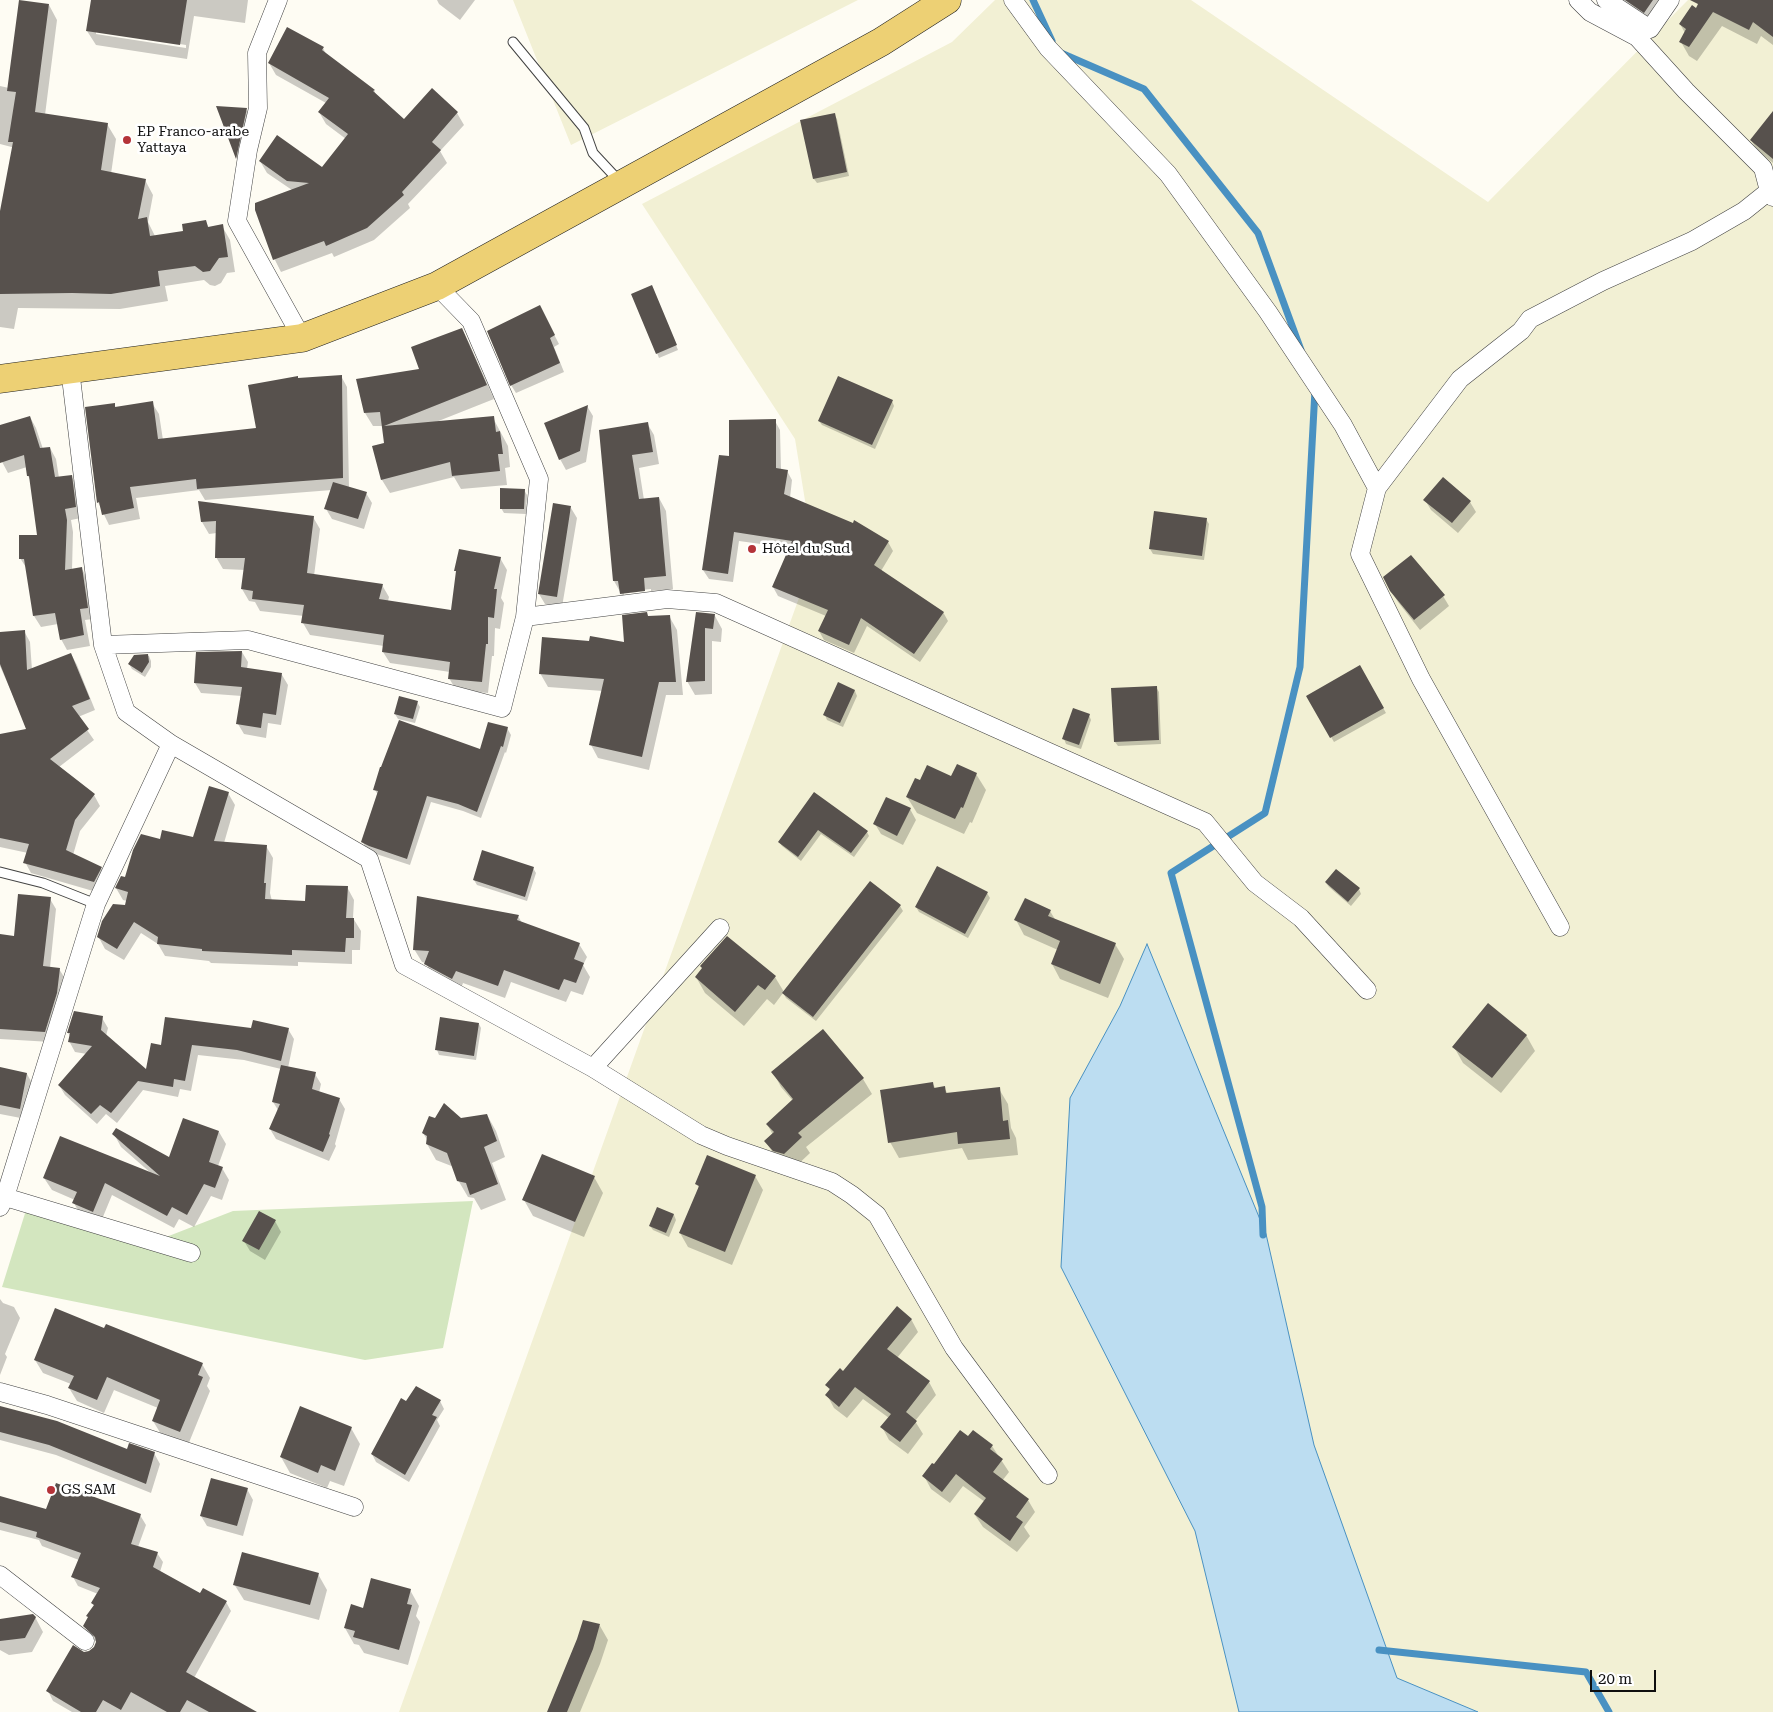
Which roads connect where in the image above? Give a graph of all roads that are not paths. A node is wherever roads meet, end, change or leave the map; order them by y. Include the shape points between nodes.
1 (278, 0) edge
2 (947, 0) edge
3 (1012, 0) edge
4 (1578, 0) edge
5 (1606, 0) edge
6 (1670, 0) edge
7 (513, 42) dead end
8 (622, 184) junction
9 (1771, 194) edge
10 (437, 286) junction
11 (302, 338) junction
12 (70, 369) junction
13 (0, 379) edge
14 (1377, 488) junction
15 (525, 617) junction
16 (103, 645) junction
17 (171, 744) junction
18 (0, 872) edge
19 (96, 904) junction
20 (1560, 927) dead end
21 (720, 928) dead end
22 (1367, 990) dead end
23 (593, 1068) junction
24 (3, 1202) edge
25 (191, 1253) dead end
26 (0, 1392) edge
27 (1048, 1475) dead end
28 (354, 1507) dead end
29 (0, 1575) edge
30 (85, 1641) dead end

1 - 11 street via 257,53 258,108 237,221
2 - 8 main road via 881,42
3 - 14 street via 1048,48 1168,174 1268,312 1344,425
4 - 9 street via 1590,12 1637,37 1763,168
5 - 6 street via 1650,29
7 - 8 lane via 584,128 593,153
8 - 10 main road
9 - 14 street via 1692,241 1603,281 1530,319 1460,379
10 - 11 main road
10 - 15 street via 471,321 539,479
11 - 12 main road
12 - 13 main road
12 - 16 street
14 - 20 street via 1360,554 1421,679
15 - 16 street via 502,708 248,640
15 - 22 street via 667,599 716,603 1205,822 1254,883 1301,918
16 - 17 street via 126,712
17 - 19 street
17 - 23 street via 369,858 404,965
18 - 19 lane via 43,882
19 - 24 street
21 - 23 street
23 - 27 street via 701,1135 832,1182 877,1216 954,1348
24 - 25 street
26 - 28 street
29 - 30 street

